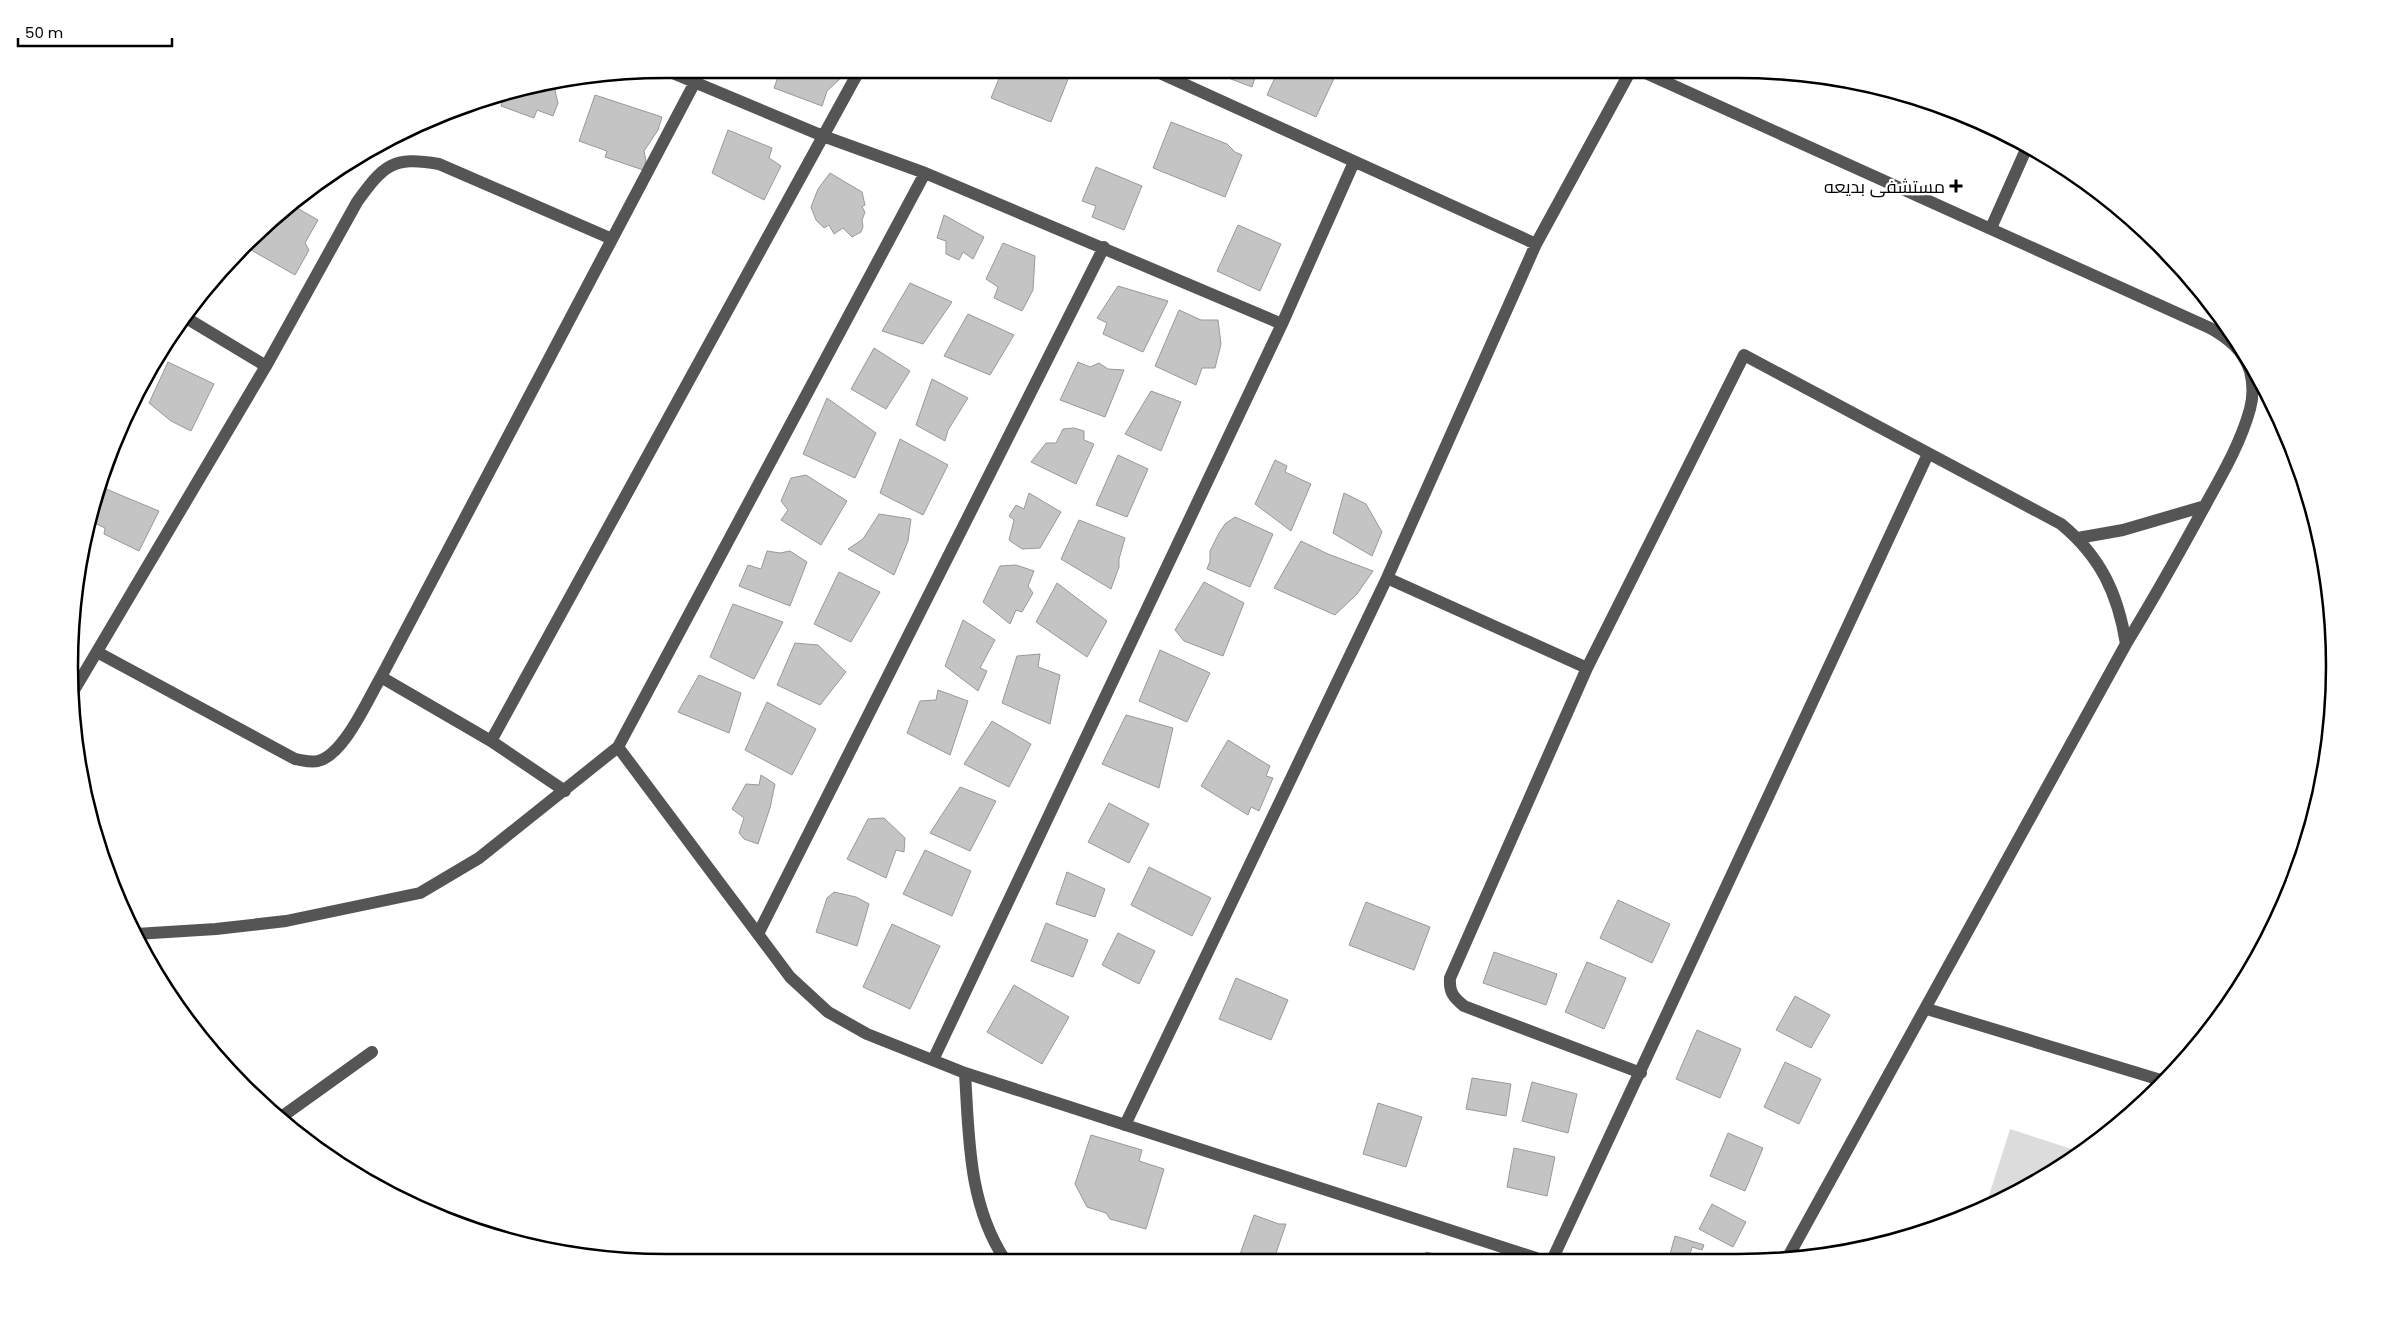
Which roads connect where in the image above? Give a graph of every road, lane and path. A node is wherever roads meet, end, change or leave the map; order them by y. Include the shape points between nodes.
1 (685, 78) edge
2 (855, 78) edge
3 (1171, 78) edge
4 (1627, 78) edge
5 (1657, 78) edge
6 (695, 82) junction
7 (824, 136) junction
8 (2025, 152) edge
9 (1354, 162) junction
10 (925, 174) junction
11 (1991, 228) junction
12 (612, 239) junction
13 (1536, 244) junction
14 (1104, 247) junction
15 (190, 320) edge
16 (1282, 324) junction
17 (2226, 339) edge
18 (266, 366) junction
19 (2251, 379) edge
20 (1928, 454) junction
21 (2205, 506) junction
22 (2078, 538) junction
23 (1387, 578) junction
24 (2126, 644) junction
25 (98, 652) junction
26 (1587, 668) junction
27 (381, 677) junction
28 (78, 683) edge
29 (490, 741) junction
30 (618, 747) junction
31 (565, 791) junction
32 (142, 934) edge
33 (758, 934) junction
34 (1927, 1009) junction
35 (372, 1052) dead end
36 (933, 1060) junction
37 (965, 1073) junction
38 (1640, 1073) junction
39 (2155, 1078) edge
40 (286, 1114) edge
41 (1125, 1125) junction
42 (1792, 1250) edge
43 (1001, 1254) edge
44 (1524, 1254) edge
45 (1555, 1254) edge

1 - 6 street
2 - 7 street
3 - 9 street
4 - 13 street
5 - 11 street
6 - 7 street
6 - 12 street
7 - 10 street
7 - 29 street
8 - 11 street
9 - 13 street
9 - 16 street
10 - 14 street
10 - 30 street
11 - 17 street via 2210,328
12 - 18 street via 439,164 413,160 391,164 357,202
12 - 27 street
13 - 23 street
14 - 16 street
14 - 33 street
15 - 18 street
16 - 36 street
18 - 25 street
19 - 21 street via 2251,406 2246,424
20 - 22 street via 2046,515
20 - 26 street via 1744,356
20 - 38 street
21 - 22 street via 2123,530
21 - 24 street
22 - 24 street via 2092,554 2110,587
23 - 26 street
23 - 41 street
24 - 34 street
25 - 27 street via 286,754 305,761 328,757 341,745
25 - 28 street
26 - 38 street via 1453,967 1449,989 1464,1006
27 - 29 street
29 - 31 street
30 - 31 street
30 - 33 street
31 - 32 street via 479,858 420,893 286,920
33 - 36 street via 790,977 828,1012 867,1034
34 - 39 street
34 - 42 street
35 - 40 street
36 - 37 street
37 - 41 street
37 - 43 street via 970,1144 980,1210
38 - 45 street
41 - 44 street

